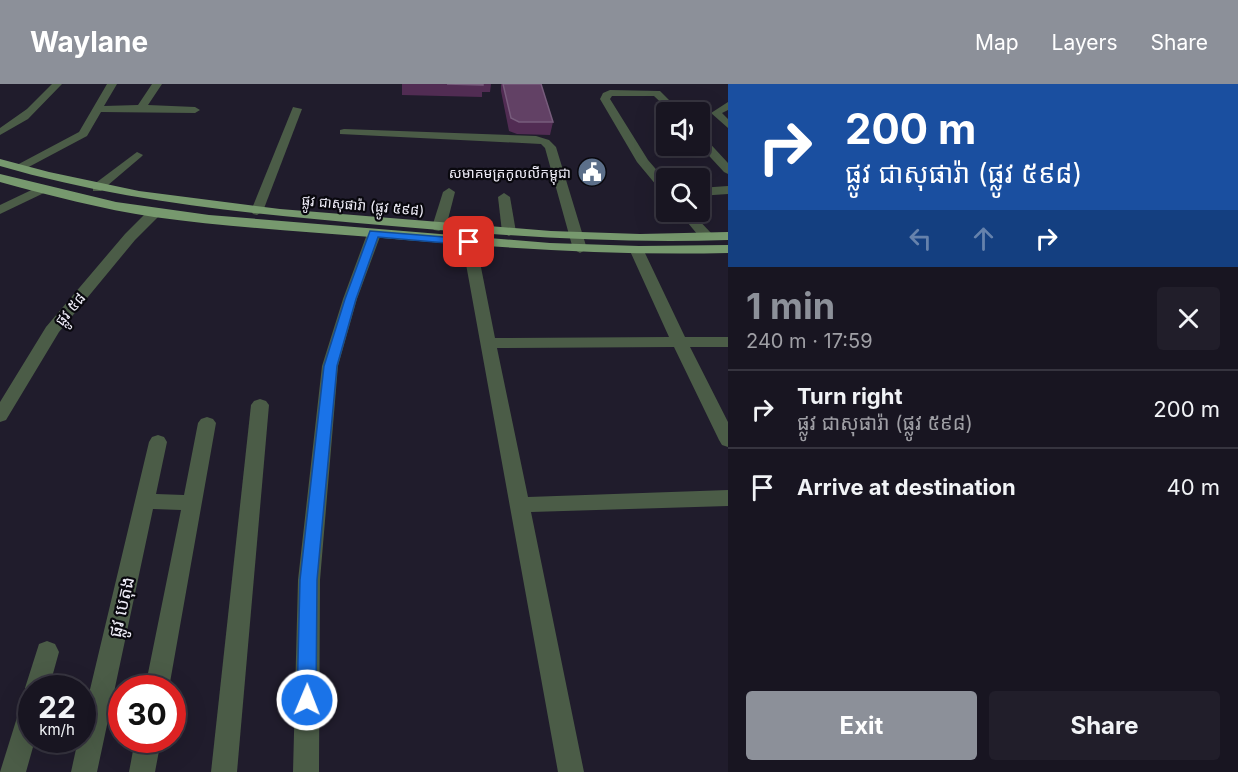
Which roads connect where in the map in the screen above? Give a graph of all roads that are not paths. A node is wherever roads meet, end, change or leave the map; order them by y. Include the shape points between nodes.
1 (57, 84) edge
2 (112, 84) edge
3 (157, 84) edge
4 (666, 102) edge
5 (728, 105) edge
6 (141, 108) junction
7 (99, 109) junction
8 (297, 109) dead end
9 (195, 110) dead end
10 (728, 125) edge
11 (0, 132) edge
12 (344, 132) dead end
13 (710, 150) edge
14 (137, 155) dead end
15 (0, 162) edge
16 (19, 168) junction
17 (728, 170) edge
18 (656, 177) edge
19 (0, 178) edge
20 (97, 188) junction
21 (42, 189) junction
22 (728, 190) edge
23 (710, 191) edge
24 (449, 192) dead end
25 (504, 197) dead end
26 (0, 210) edge
27 (257, 211) junction
28 (154, 213) junction
29 (694, 222) edge
30 (440, 226) junction
31 (509, 232) junction
32 (374, 234) junction
33 (469, 236) junction
34 (728, 236) edge
35 (707, 237) junction
36 (577, 242) junction
37 (728, 249) edge
38 (637, 251) junction
39 (679, 342) junction
40 (728, 342) edge
41 (488, 343) junction
42 (260, 405) dead end
43 (0, 416) edge
44 (207, 423) dead end
45 (728, 440) edge
46 (158, 442) dead end
47 (728, 498) edge
48 (145, 501) junction
49 (191, 502) junction
50 (519, 505) junction
51 (47, 652) dead end
52 (41, 675) edge
53 (159, 675) edge
54 (19, 753) edge
55 (146, 753) edge
56 (13, 772) edge
57 (84, 772) edge
58 (142, 772) edge
59 (224, 772) edge
60 (306, 772) edge
61 (571, 772) edge

1 - 11 street via 30,114
2 - 7 street
3 - 6 street
4 - 18 street via 657,93 610,93 605,99
5 - 10 street via 716,113
6 - 7 street
6 - 9 street
7 - 16 street via 83,134
8 - 27 street
12 - 36 street via 545,142 550,147
13 - 17 street
14 - 20 street
15 - 16 main road, ផ្លូវ ជាសុផារ៉ា (ផ្លូវ ៥៩៨)
16 - 20 main road, ផ្លូវ ជាសុផារ៉ា (ផ្លូវ ៥៩៨)
19 - 21 main road, ផ្លូវ ជាសុផារ៉ា (ផ្លូវ ៥៩៨)
20 - 27 main road, ផ្លូវ ជាសុផារ៉ា (ផ្លូវ ៥៩៨) via 164,201
21 - 26 street
21 - 28 main road, ផ្លូវ ជាសុផារ៉ា (ផ្លូវ ៥៩៨)
22 - 23 street
24 - 30 street
25 - 31 street
27 - 30 main road, ផ្លូវ ជាសុផារ៉ា (ផ្លូវ ៥៩៨)
28 - 32 main road, ផ្លូវ ជាសុផារ៉ា (ផ្លូវ ៥៩៨)
28 - 43 street, ផ្លូវ ៥៨ via 52,330
29 - 35 street
30 - 33 main road, ផ្លូវ ជាសុផារ៉ា (ផ្លូវ ៥៩៨)
31 - 33 main road, ផ្លូវ ជាសុផារ៉ា (ផ្លូវ ៥៩៨)
31 - 36 main road, ផ្លូវ ជាសុផារ៉ា (ផ្លូវ ៥៩៨)
32 - 33 main road, ផ្លូវ ជាសុផារ៉ា (ផ្លូវ ៥៩៨)
32 - 60 street via 330,366 309,580
33 - 36 main road, ផ្លូវ ជាសុផារ៉ា (ផ្លូវ ៥៩៨)
33 - 41 street
34 - 35 main road, ផ្លូវ ជាសុផារ៉ា (ផ្លូវ ៥៩៨)
35 - 36 main road, ផ្លូវ ជាសុផារ៉ា (ផ្លូវ ៥៩៨)
36 - 38 main road, ផ្លូវ ជាសុផារ៉ា (ផ្លូវ ៥៩៨)
37 - 38 main road, ផ្លូវ ជាសុផារ៉ា (ផ្លូវ ៥៩៨)
38 - 39 street
39 - 40 street
39 - 41 street
39 - 45 street
41 - 50 street
42 - 59 street
44 - 49 street
46 - 48 street, ផ្លូវ បេតុង
47 - 50 street
48 - 49 street
48 - 57 street, ផ្លូវ បេតុង
49 - 53 street
50 - 61 street
51 - 52 street
54 - 56 street
55 - 58 street

